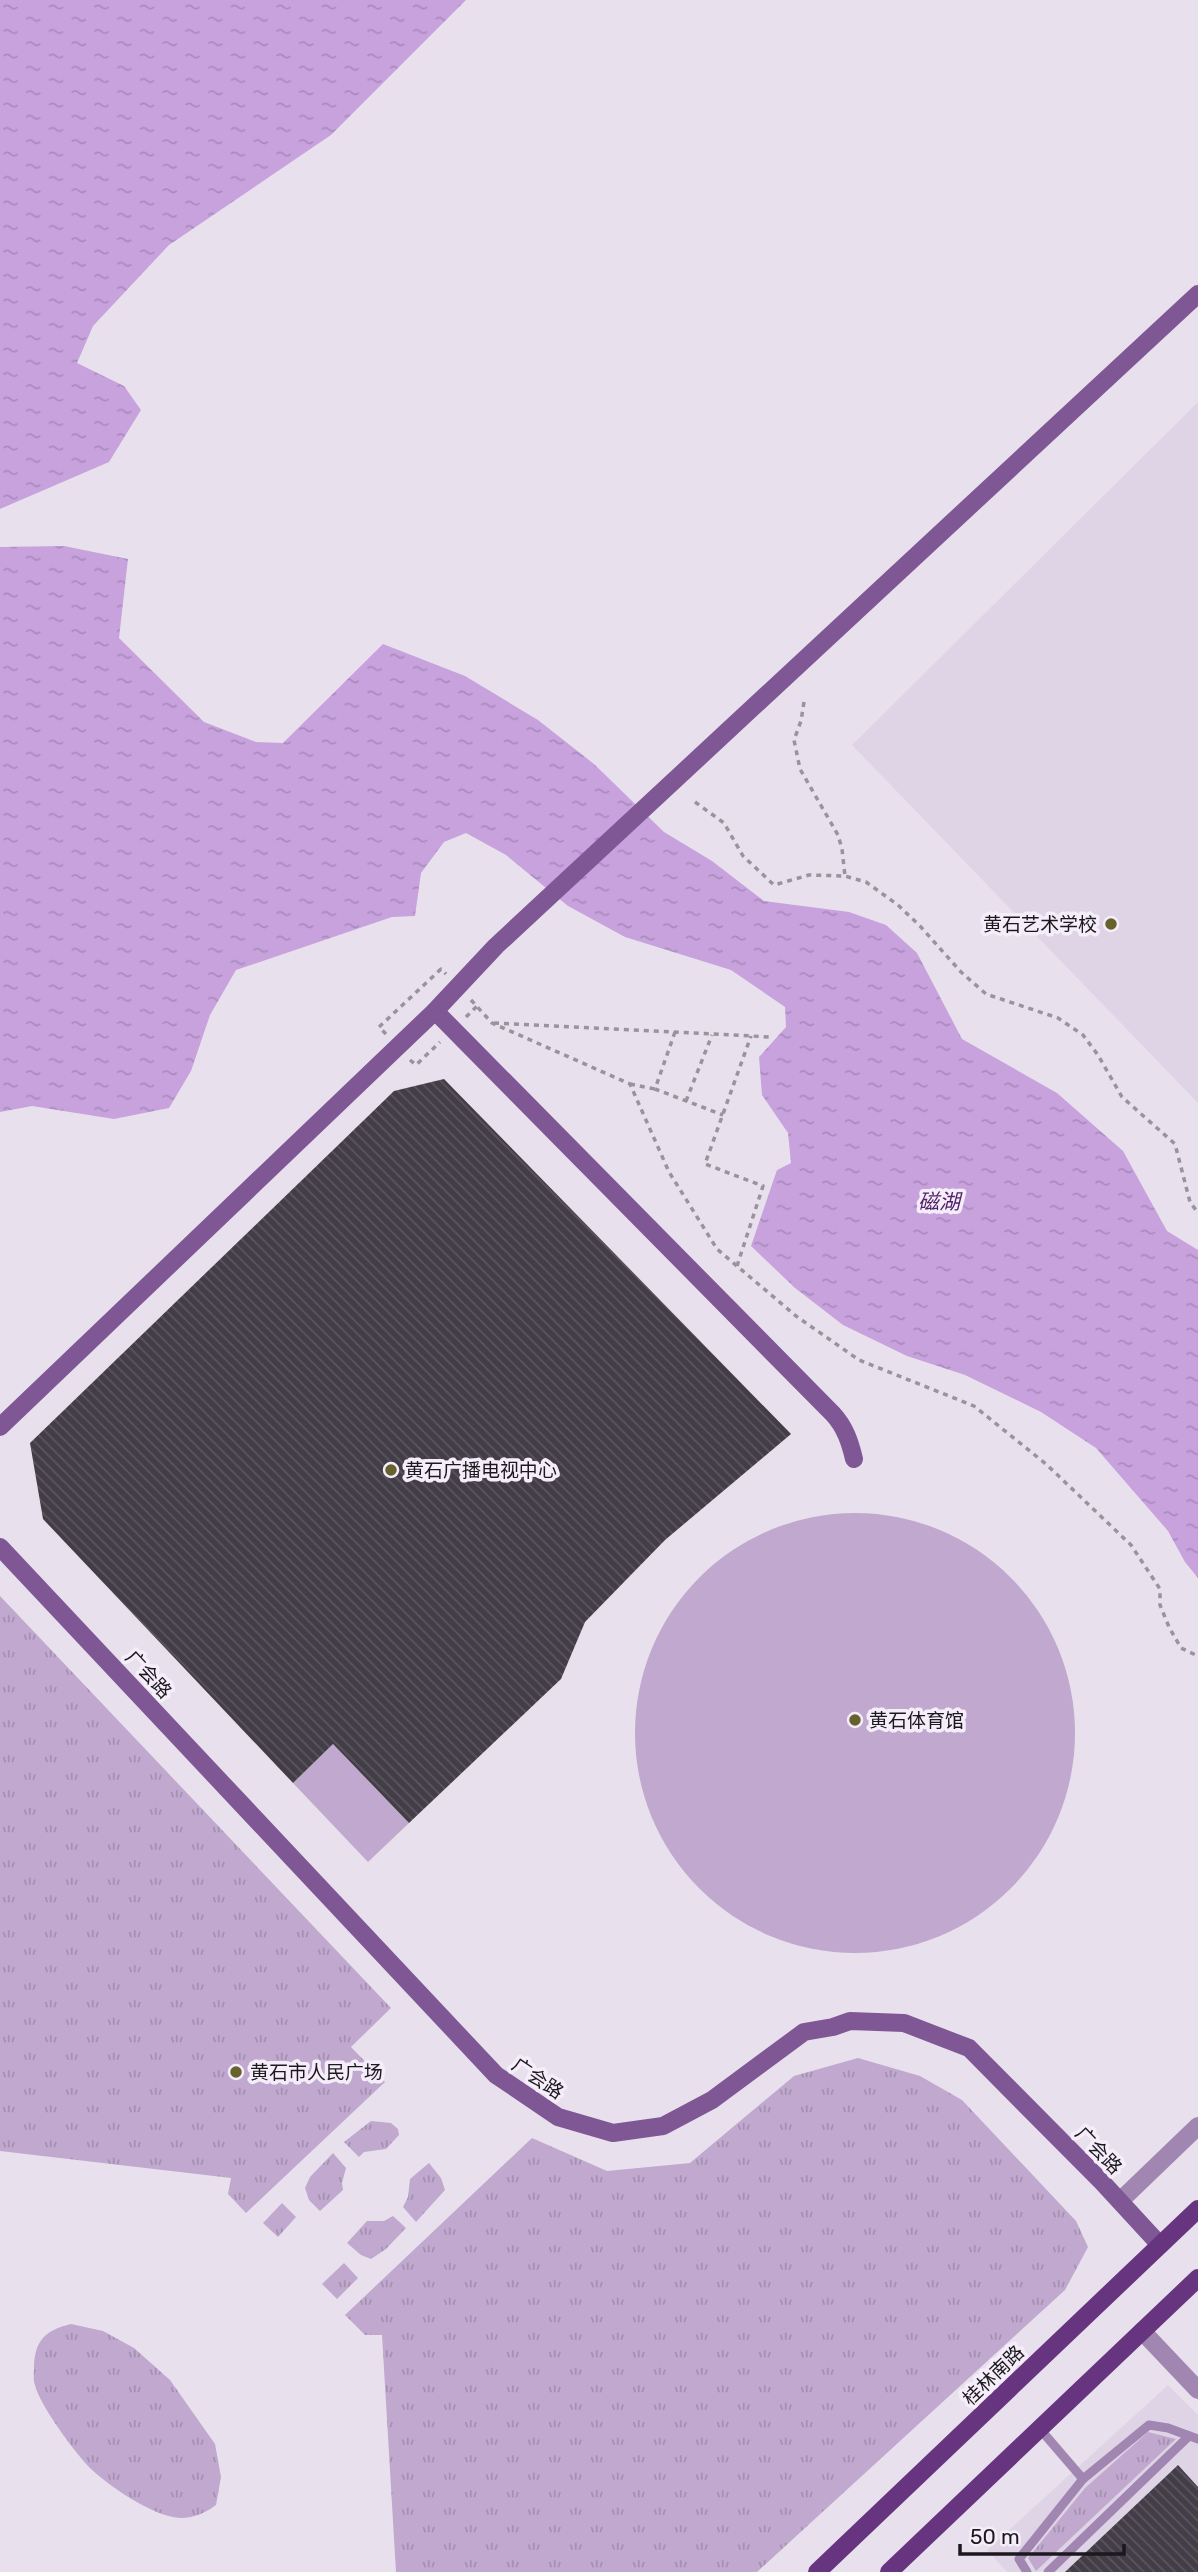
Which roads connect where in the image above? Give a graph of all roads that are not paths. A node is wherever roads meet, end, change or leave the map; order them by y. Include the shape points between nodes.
1 (1198, 294) edge
2 (435, 1011) junction
3 (0, 1427) edge
4 (854, 1459) dead end
5 (0, 1547) edge
6 (1198, 2126) edge
7 (1120, 2201) junction
8 (1198, 2209) edge
9 (1160, 2245) junction
10 (1198, 2278) edge
11 (1142, 2331) junction
12 (1198, 2390) edge
13 (1040, 2429) junction
14 (1194, 2437) edge
15 (1083, 2479) junction
16 (817, 2572) edge
17 (889, 2572) edge
18 (1027, 2572) edge
19 (1048, 2572) edge

1 - 2 street via 496,946
2 - 3 street
2 - 4 street via 834,1414
5 - 7 street, 广会路 via 496,2075 558,2117 613,2133 663,2126 712,2100 804,2032 850,2021 904,2023 970,2048
6 - 7 street
7 - 9 street, 广会路
8 - 9 main road, 桂林南路
9 - 16 main road, 桂林南路
10 - 11 main road
11 - 12 street
11 - 13 main road
13 - 15 lane
13 - 17 main road
14 - 15 lane via 1149,2425
14 - 19 lane
15 - 18 lane via 1019,2559

